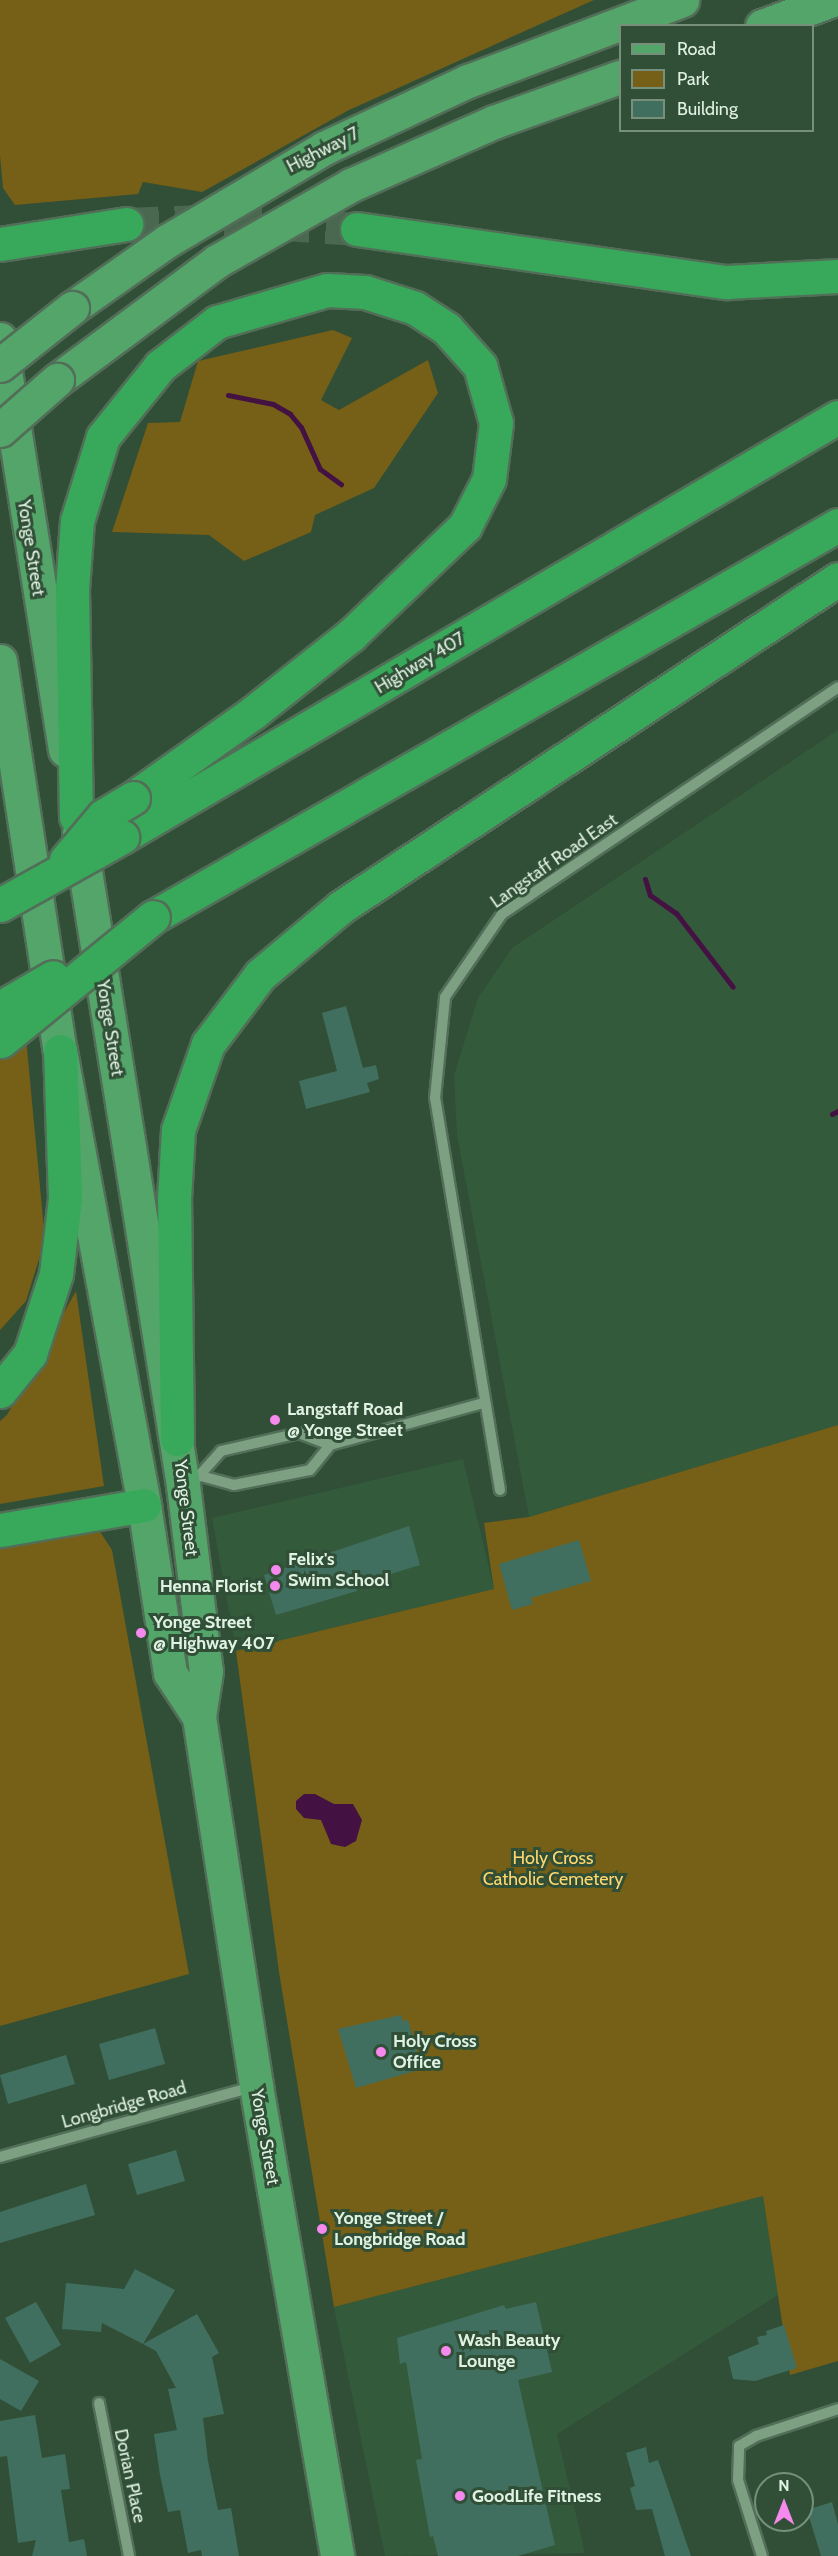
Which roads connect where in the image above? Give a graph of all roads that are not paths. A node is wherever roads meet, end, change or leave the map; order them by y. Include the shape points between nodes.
1 (832, 0) edge
2 (670, 3) edge
3 (767, 24) edge
4 (619, 78) edge
5 (126, 224) tunnel mouth
6 (357, 229) tunnel mouth
7 (0, 244) edge
8 (838, 276) edge
9 (0, 339) edge
10 (0, 365) edge
11 (838, 417) edge
12 (0, 430) edge
13 (838, 525) edge
14 (838, 579) edge
15 (0, 661) edge
16 (838, 687) edge
17 (76, 817) junction
18 (51, 878) junction
19 (0, 905) edge
20 (153, 917) junction
21 (0, 1008) edge
22 (0, 1041) edge
23 (60, 1051) junction
24 (0, 1391) edge
25 (484, 1403) junction
26 (177, 1439) junction
27 (330, 1445) junction
28 (192, 1480) junction
29 (500, 1490) dead end
30 (144, 1505) junction
31 (0, 1530) edge
32 (199, 1717) junction
33 (256, 2086) junction
34 (0, 2157) edge
35 (99, 2403) dead end
36 (838, 2409) edge
37 (129, 2556) edge
38 (337, 2556) edge
39 (762, 2556) edge

1 - 3 main road
2 - 10 main road, Highway 7, bridge via 468,81 324,148 167,241
4 - 12 main road, bridge via 494,122 351,185 217,261 57,380
5 - 7 highway
6 - 8 highway via 727,282
9 - 17 main road, Yonge Street
11 - 18 highway, Highway 407, bridge
13 - 20 highway
14 - 26 highway via 341,907 260,975 208,1044 178,1130 174,1199
15 - 23 main road, Yonge Street
16 - 25 street, Langstaff Road East via 502,914 445,997 435,1098
17 - 18 highway, bridge via 74,552 83,490 103,437 160,366 217,322 327,290 364,292 415,308 447,329 480,366 496,423 489,479 465,526 351,635 254,712 103,816
17 - 26 main road, Yonge Street
18 - 19 highway, Highway 407, bridge
20 - 21 highway, bridge
20 - 22 highway, bridge
23 - 24 highway via 65,1198 56,1274 30,1354
23 - 30 main road, Yonge Street
25 - 27 street
25 - 29 street, Langstaff Road East
26 - 28 main road, Yonge Street
27 - 28 street via 310,1470 234,1485
27 - 28 street via 299,1433 220,1451
28 - 30 main road
28 - 32 main road, Yonge Street via 206,1671
30 - 31 highway
30 - 32 main road, Yonge Street via 170,1673
32 - 33 main road, Yonge Street
33 - 34 street, Longbridge Road
33 - 38 main road, Yonge Street
35 - 37 street, Dorian Place
36 - 39 street via 756,2436 739,2446 738,2480

